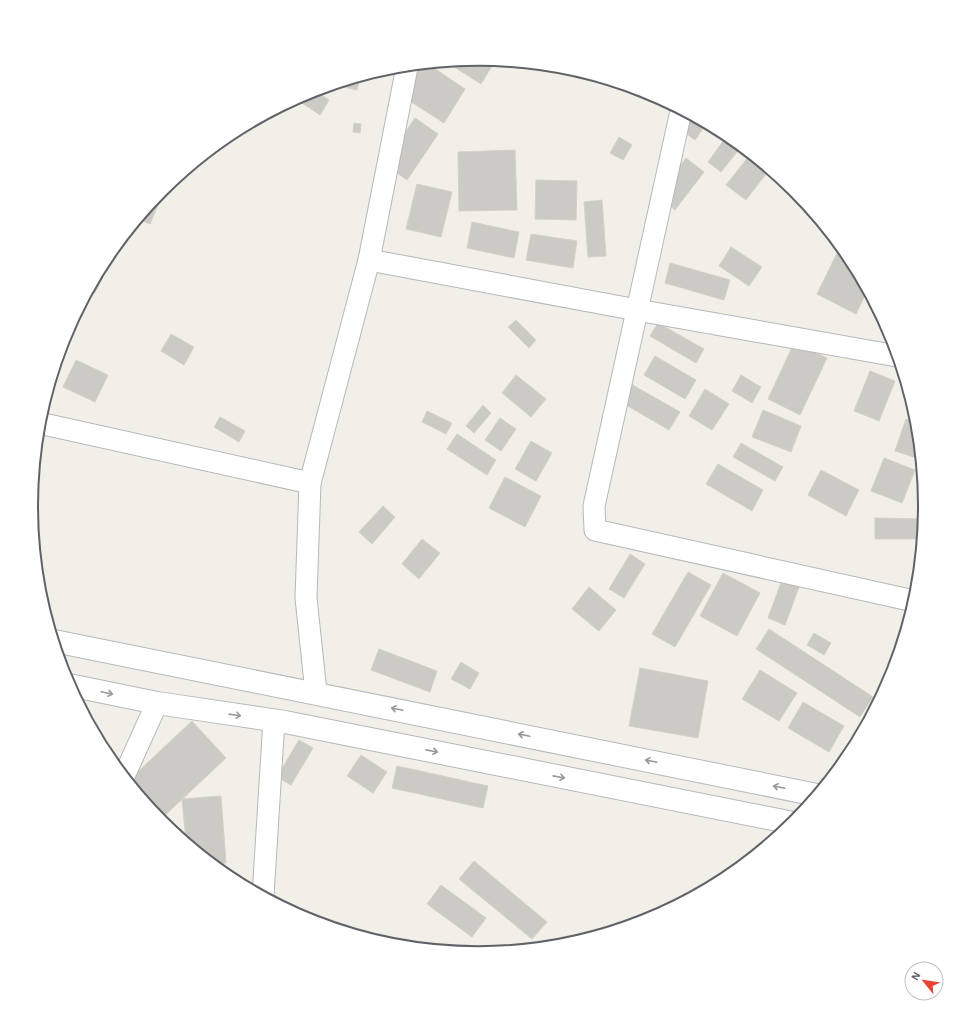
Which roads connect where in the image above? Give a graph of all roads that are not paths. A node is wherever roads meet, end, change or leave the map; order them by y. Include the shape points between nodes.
1 (406, 73) edge
2 (680, 116) edge
3 (369, 260) junction
4 (637, 310) junction
5 (891, 355) edge
6 (46, 424) edge
7 (310, 483) junction
8 (907, 603) edge
9 (59, 642) edge
10 (76, 686) edge
11 (316, 692) junction
12 (157, 703) junction
13 (274, 720) junction
14 (126, 771) edge
15 (812, 793) edge
16 (784, 822) edge
17 (263, 891) edge

1 - 3 street
2 - 4 street
3 - 4 street
3 - 7 street
4 - 5 street
4 - 8 street via 594,506 595,530
6 - 7 street
7 - 11 street via 306,598
9 - 11 street
10 -> 12 street
15 -> 11 street
12 -> 13 street
12 - 14 street
13 -> 16 street
13 - 17 street

